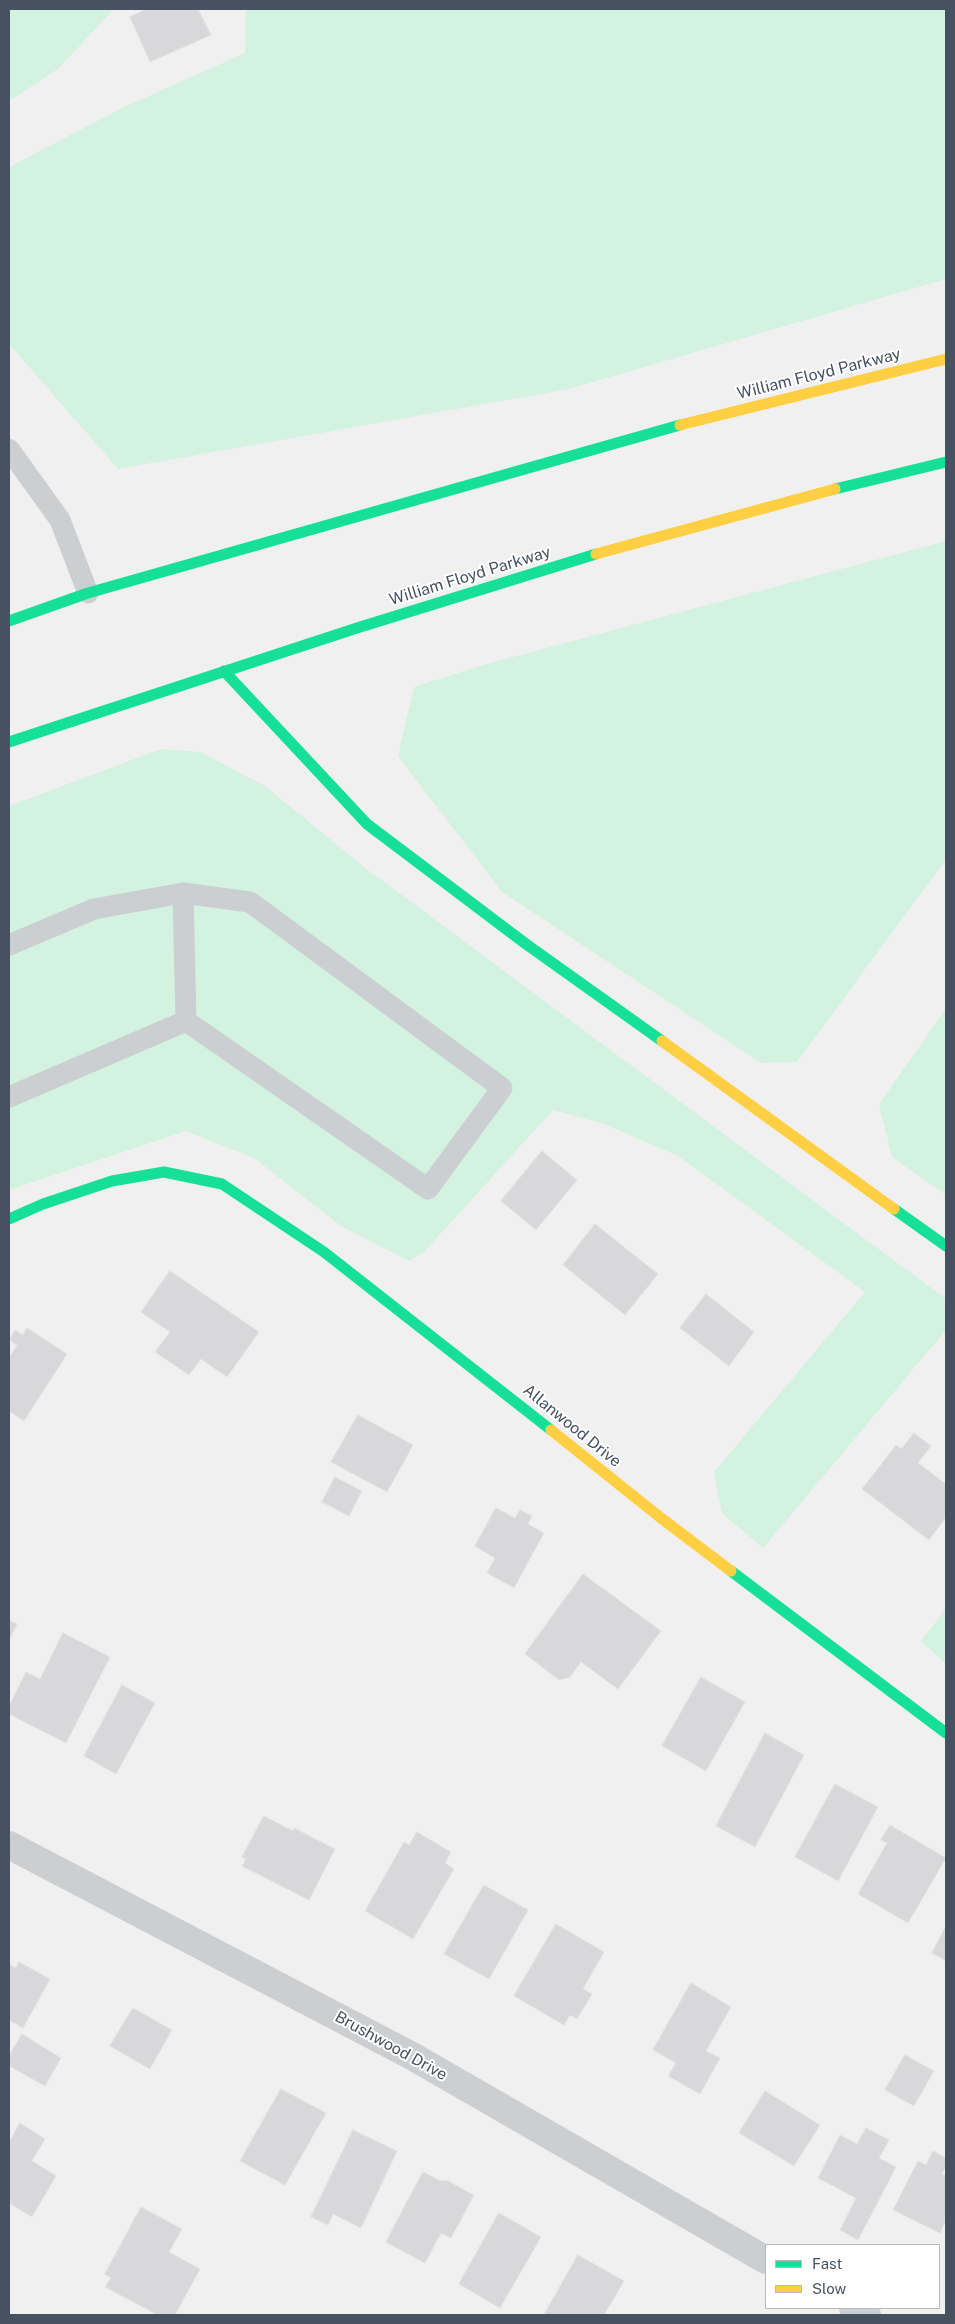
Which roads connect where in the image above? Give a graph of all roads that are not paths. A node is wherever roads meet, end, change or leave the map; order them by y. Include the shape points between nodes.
1 (946, 359) edge
2 (9, 449) edge
3 (946, 462) edge
4 (88, 593) junction
5 (9, 621) edge
6 (224, 671) junction
7 (9, 742) edge
8 (183, 893) junction
9 (9, 945) edge
10 (186, 1021) junction
11 (9, 1097) edge
12 (9, 1219) edge
13 (946, 1246) edge
14 (946, 1733) edge
15 (9, 1845) edge
16 (765, 2259) edge
17 (855, 2309) edge
18 (867, 2315) edge

1 - 4 main road, William Floyd Parkway via 665,429
2 - 4 lane via 60,520
3 - 6 main road, William Floyd Parkway via 699,525 468,592
4 - 5 main road, William Floyd Parkway
6 - 7 main road, William Floyd Parkway
6 - 13 main road via 367,824 526,944
8 - 9 lane via 94,909
8 - 10 lane
8 - 10 lane via 250,902 502,1088 428,1189
10 - 11 lane
12 - 14 main road, Allanwood Drive via 112,1181 164,1172 222,1184 324,1252 669,1524
15 - 16 street, Brushwood Drive via 412,2056
17 - 18 street

